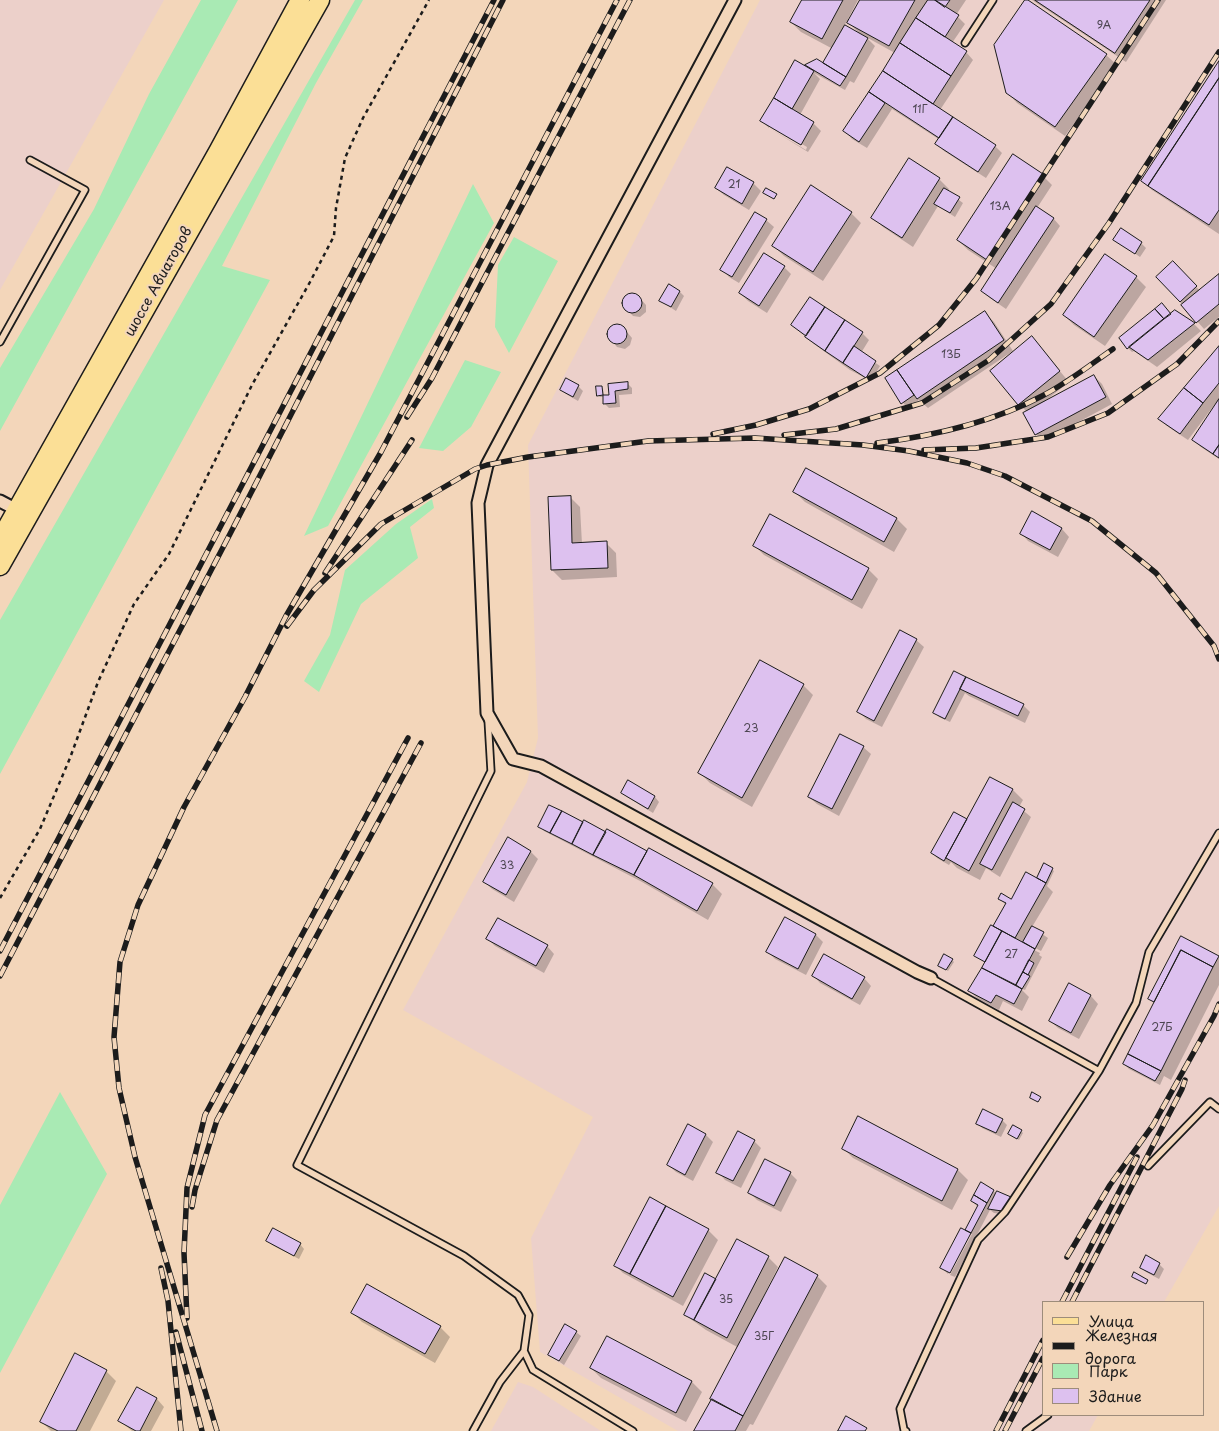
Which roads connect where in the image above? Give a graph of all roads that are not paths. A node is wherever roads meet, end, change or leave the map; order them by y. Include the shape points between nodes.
1 (300, 0) edge
2 (320, 0) edge
3 (735, 0) edge
4 (993, 0) edge
5 (965, 43) dead end
6 (30, 160) dead end
7 (0, 342) edge
8 (0, 501) edge
9 (17, 510) junction
10 (0, 540) edge
11 (0, 566) edge
12 (487, 713) junction
13 (1219, 832) edge
14 (931, 978) joint
15 (1099, 1071) junction
16 (1219, 1109) edge
17 (1148, 1166) dead end
18 (524, 1351) junction
19 (1047, 1416) edge
20 (473, 1431) edge
21 (633, 1431) edge
22 (906, 1431) edge
23 (1026, 1431) edge

1 - 9 main road, шоссе Авиаторов
2 - 11 main road, шоссе Авиаторов
3 - 12 street via 487,465 478,503
4 - 5 lane
6 - 7 lane via 85,190
8 - 9 street
9 - 10 main road, шоссе Авиаторов
12 - 14 street via 513,758 541,766
12 - 18 lane via 491,771 297,1165 464,1256 518,1295 529,1315
13 - 15 lane via 1149,952 1136,1003
14 - 15 lane
15 - 22 lane via 1005,1212 978,1240 900,1409
16 - 17 lane via 1210,1102
18 - 20 lane via 500,1382
18 - 21 lane via 533,1370
19 - 23 lane

